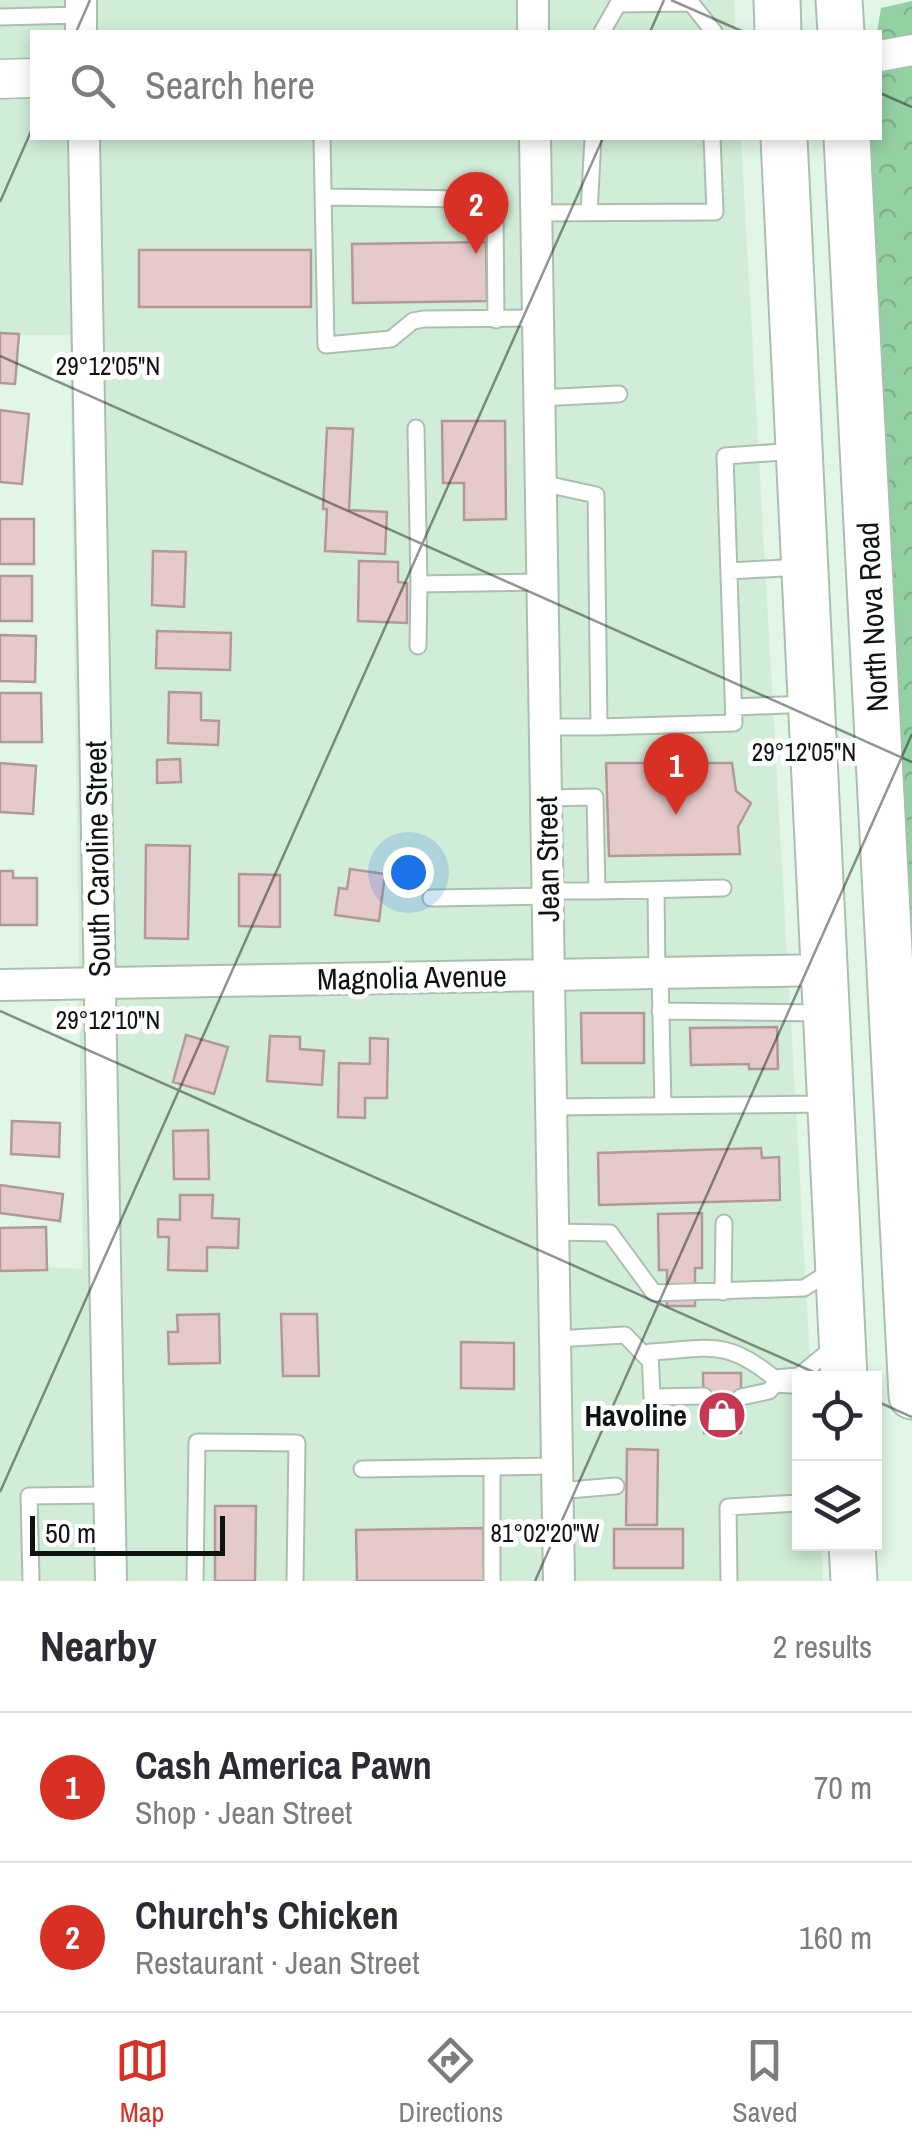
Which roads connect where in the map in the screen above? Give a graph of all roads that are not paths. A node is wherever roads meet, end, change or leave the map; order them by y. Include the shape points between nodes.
1 (533, 0) edge
2 (777, 0) edge
3 (840, 0) edge
4 (81, 16) edge
5 (0, 17) edge
6 (534, 30) edge
7 (603, 30) edge
8 (713, 30) edge
9 (778, 30) edge
10 (842, 30) edge
11 (912, 50) edge
12 (882, 56) edge
13 (0, 78) edge
14 (30, 78) edge
15 (84, 140) edge
16 (322, 140) edge
17 (535, 140) edge
18 (593, 140) edge
19 (712, 140) edge
20 (784, 140) edge
21 (847, 140) edge
22 (323, 197) junction
23 (536, 214) junction
24 (589, 214) junction
25 (538, 318) junction
26 (496, 320) junction
27 (619, 394) dead end
28 (540, 398) junction
29 (416, 428) dead end
30 (800, 451) junction
31 (541, 483) junction
32 (805, 567) junction
33 (729, 571) junction
34 (542, 582) junction
35 (418, 584) junction
36 (418, 646) dead end
37 (812, 704) junction
38 (734, 706) junction
39 (598, 726) junction
40 (545, 727) junction
41 (546, 798) junction
42 (722, 888) dead end
43 (656, 890) junction
44 (597, 891) junction
45 (548, 894) junction
46 (431, 898) dead end
47 (659, 973) junction
48 (549, 974) junction
49 (99, 983) junction
50 (0, 985) edge
51 (825, 991) junction
52 (660, 1011) junction
53 (831, 1104) junction
54 (663, 1106) junction
55 (551, 1108) junction
56 (724, 1223) dead end
57 (553, 1232) junction
58 (838, 1266) junction
59 (722, 1292) junction
60 (555, 1339) junction
61 (843, 1359) edge
62 (650, 1362) junction
63 (792, 1385) edge
64 (704, 1396) dead end
65 (912, 1396) edge
66 (741, 1397) dead end
67 (362, 1470) dead end
68 (492, 1470) junction
69 (557, 1479) junction
70 (616, 1486) dead end
71 (109, 1495) junction
72 (792, 1504) edge
73 (852, 1551) edge
74 (31, 1581) edge
75 (111, 1581) edge
76 (195, 1581) edge
77 (295, 1581) edge
78 (492, 1581) edge
79 (559, 1581) edge
80 (728, 1581) edge
81 (854, 1581) edge

1 - 6 street
2 - 9 main road
3 - 10 main road
4 - 5 lane
7 - 8 lane via 618,4 692,2
11 - 12 street
13 - 14 street
15 - 49 street, South Caroline Street
16 - 22 lane
17 - 23 street, Jean Street
18 - 24 lane
19 - 24 lane via 715,212
20 - 30 main road
21 - 65 main road, North Nova Road
22 - 26 lane via 469,199 495,212
22 - 26 lane via 326,345 392,339 424,319
23 - 24 lane
23 - 25 street, Jean Street
25 - 26 lane
25 - 28 street, Jean Street
27 - 28 lane
28 - 31 street, Jean Street
29 - 35 lane
30 - 32 main road
30 - 33 lane via 726,456
31 - 34 street, Jean Street
31 - 39 lane via 596,495
32 - 33 lane
32 - 37 main road
33 - 38 lane
34 - 35 lane
34 - 40 street, Jean Street
35 - 36 lane
37 - 38 lane
37 - 51 main road
38 - 39 lane via 734,723
39 - 40 lane
40 - 41 street, Jean Street
41 - 44 lane via 595,797
41 - 45 street, Jean Street
42 - 43 lane
43 - 44 lane
43 - 47 lane
44 - 45 lane
45 - 46 lane
45 - 48 street, Jean Street
47 - 48 street, Magnolia Avenue
47 - 51 street, Magnolia Avenue
47 - 52 lane
48 - 49 street, Magnolia Avenue
48 - 55 street, Jean Street
49 - 50 street, Magnolia Avenue
49 - 71 street, South Caroline Street
51 - 52 lane
51 - 53 main road
52 - 54 lane
53 - 54 lane
53 - 58 main road
54 - 55 lane
55 - 57 street, Jean Street
56 - 59 lane
57 - 59 lane via 610,1233 654,1293
57 - 60 street, Jean Street
58 - 59 lane via 804,1288
58 - 61 main road
60 - 62 lane via 625,1336
60 - 69 street, Jean Street
61 - 62 lane via 774,1378 727,1348 650,1352
62 - 64 lane via 652,1397
63 - 66 lane via 775,1384
67 - 68 lane
68 - 69 lane
68 - 78 lane
69 - 70 lane
69 - 79 street, Jean Street
71 - 74 lane via 29,1496
71 - 75 street, South Caroline Street
72 - 80 lane via 728,1508
73 - 81 main road
76 - 77 lane via 197,1442 297,1444

